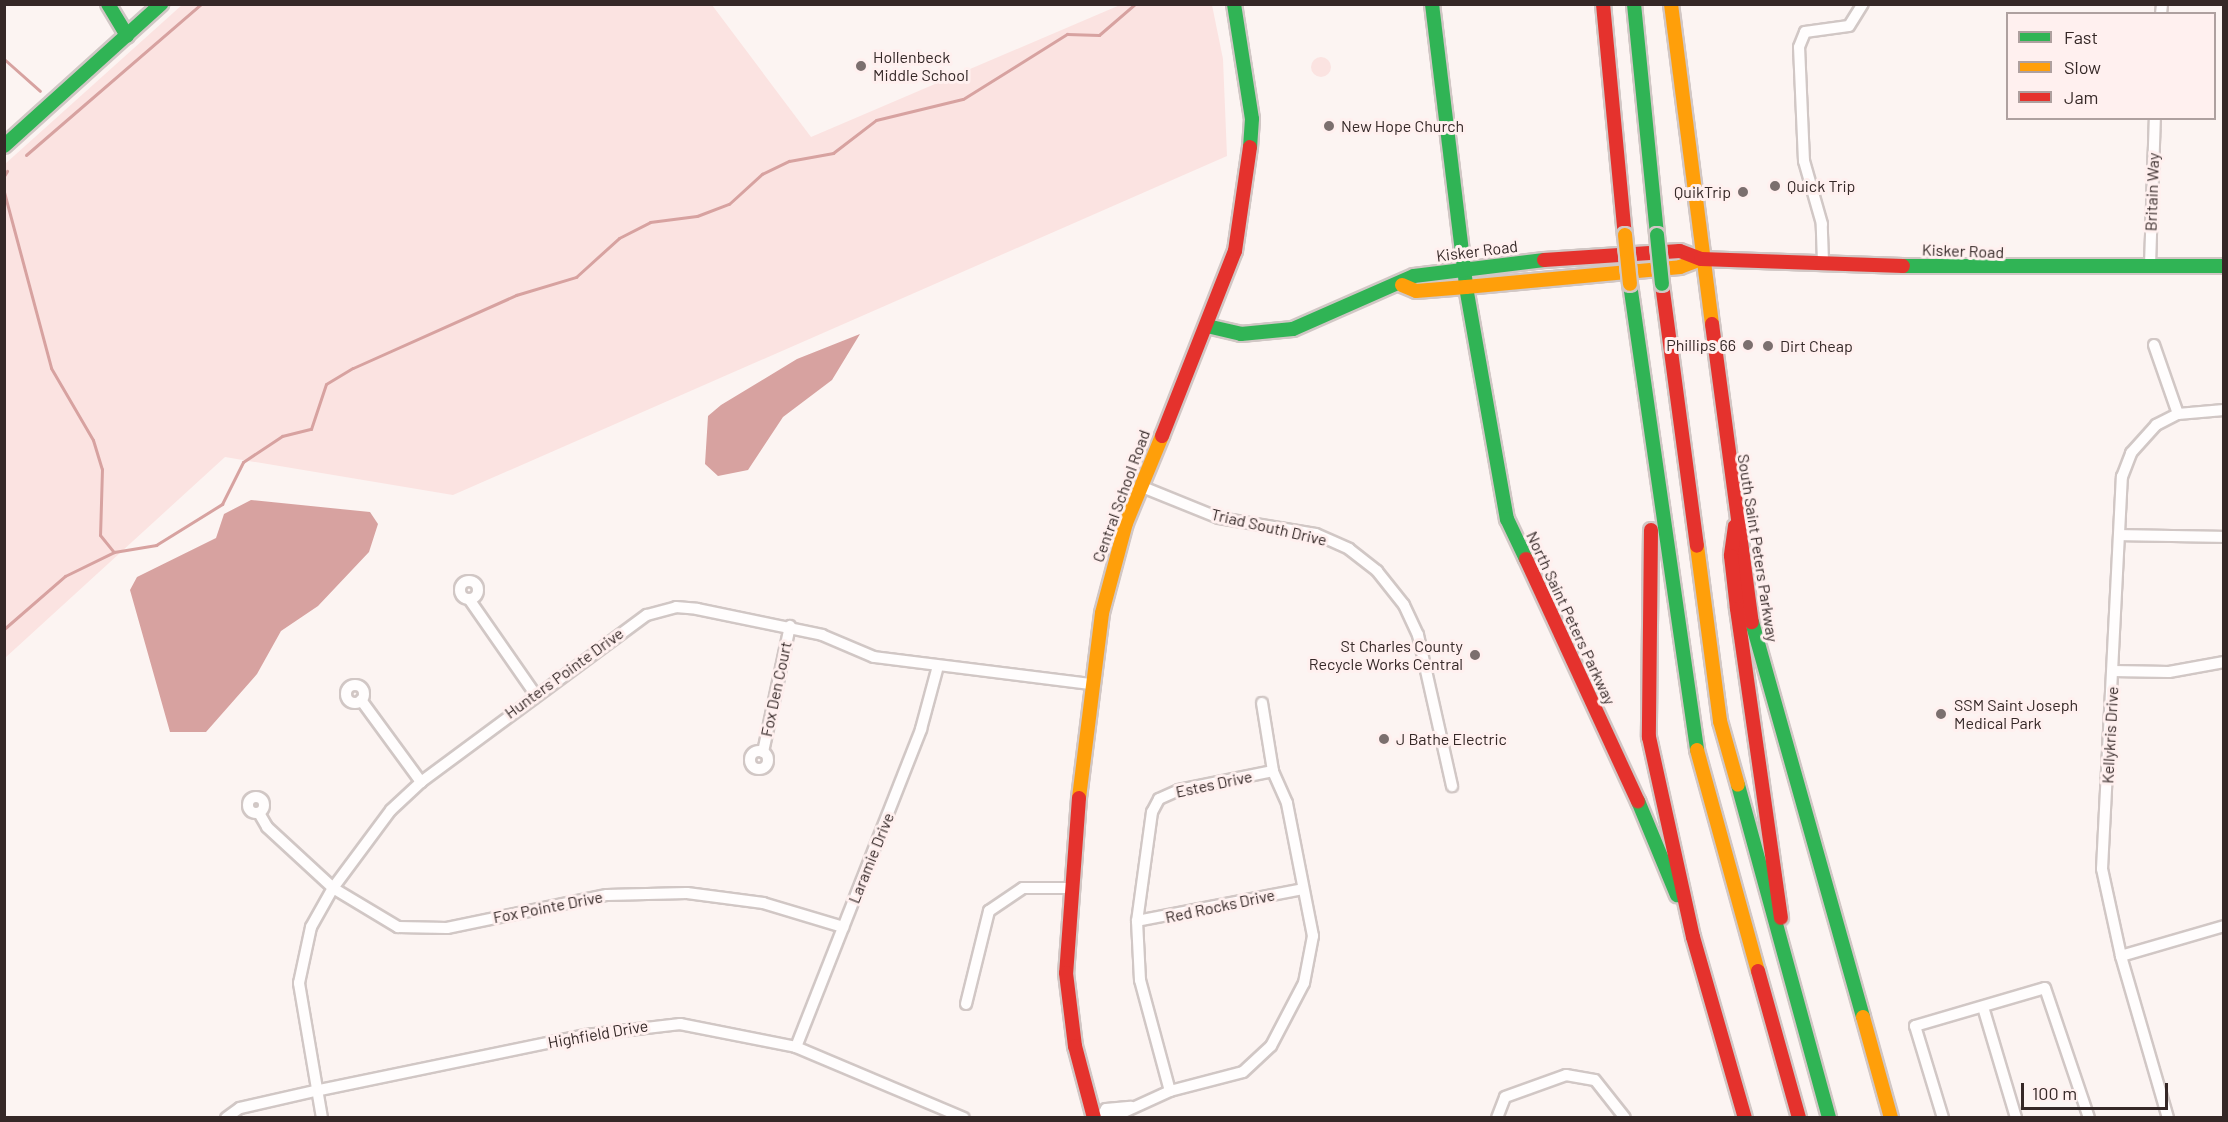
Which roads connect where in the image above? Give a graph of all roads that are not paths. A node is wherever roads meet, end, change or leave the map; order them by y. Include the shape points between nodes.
1 (108, 4) edge
2 (161, 4) edge
3 (1234, 4) edge
4 (1432, 4) edge
5 (1603, 4) edge
6 (1634, 4) edge
7 (1671, 4) edge
8 (1863, 4) edge
9 (127, 36) junction
10 (2156, 120) edge
11 (4, 146) edge
12 (1701, 259) junction
13 (1823, 262) junction
14 (2150, 265) junction
15 (2223, 266) edge
16 (1463, 269) junction
17 (1402, 285) junction
18 (1466, 287) junction
19 (1207, 326) junction
20 (2154, 345) dead end
21 (2223, 410) edge
22 (2178, 414) junction
23 (1650, 440) junction
24 (1140, 486) junction
25 (1736, 526) junction
26 (2120, 534) junction
27 (2223, 537) edge
28 (469, 599) dead end
29 (790, 626) junction
30 (2223, 662) edge
31 (938, 666) junction
32 (2113, 671) junction
33 (1092, 684) junction
34 (535, 694) junction
35 (362, 700) dead end
36 (1262, 703) dead end
37 (763, 752) dead end
38 (1273, 771) junction
39 (420, 782) junction
40 (1452, 786) dead end
41 (259, 813) dead end
42 (333, 888) junction
43 (1069, 888) junction
44 (1303, 889) junction
45 (1137, 921) junction
46 (2223, 926) edge
47 (843, 927) junction
48 (1693, 937) junction
49 (2121, 956) junction
50 (1790, 980) junction
51 (966, 1004) dead end
52 (1983, 1007) junction
53 (796, 1047) junction
54 (315, 1091) junction
55 (1170, 1091) junction
56 (1102, 1117) edge
57 (226, 1118) edge
58 (322, 1118) edge
59 (963, 1118) edge
60 (1497, 1118) edge
61 (1625, 1118) edge
62 (1744, 1118) edge
63 (1799, 1118) edge
64 (1829, 1118) edge
65 (1892, 1118) edge
66 (1943, 1118) edge
67 (2016, 1118) edge
68 (2089, 1118) edge
69 (2168, 1118) edge

1 - 9 main road
2 - 9 main road
3 - 19 main road, Central School Road via 1248,78 1251,159 1235,251
4 - 16 main road, North Saint Peters Parkway
5 - 23 main road, bridge via 1624,235
6 - 50 main road, bridge via 1662,284 1720,721
7 - 12 main road, South Saint Peters Parkway
8 - 13 street via 1849,26 1801,35 1804,161 1822,224
9 - 11 main road
10 - 14 street, Britain Way
12 - 13 main road, Kisker Road
12 - 16 main road, Kisker Road via 1680,251 1589,254
12 - 18 main road, Kisker Road via 1680,267
12 - 25 main road, South Saint Peters Parkway
13 - 14 main road, Kisker Road via 2028,270
14 - 15 main road, Kisker Road
16 - 17 main road, Kisker Road via 1414,276
16 - 18 main road, North Saint Peters Parkway
17 - 18 main road, Kisker Road via 1416,291
17 - 19 main road, Kisker Road via 1293,329 1257,334
18 - 48 main road, North Saint Peters Parkway via 1508,519 1649,822
19 - 24 main road, Central School Road
20 - 22 street
21 - 22 street, Kellykris Drive
22 - 26 street, Kellykris Drive via 2150,431 2131,453 2122,477
23 - 48 main road via 1649,737
23 - 63 main road via 1699,764
24 - 33 main road, Central School Road via 1111,573
24 - 40 street, Triad South Drive via 1219,518 1316,534 1349,549 1377,571 1404,604 1418,635
25 - 50 main road via 1731,556 1737,609
25 - 65 main road, South Saint Peters Parkway via 1765,678
26 - 27 street
26 - 32 street, Kellykris Drive
28 - 34 street
29 - 31 street, Hunters Pointe Drive via 874,657
29 - 34 street, Hunters Pointe Drive via 676,607 647,615 614,634
29 - 37 street, Fox Den Court
30 - 32 street via 2169,672
31 - 33 street, Hunters Pointe Drive
31 - 47 street, Laramie Drive via 921,729
32 - 49 street, Kellykris Drive via 2102,868
33 - 43 main road, Central School Road
34 - 39 street, Hunters Pointe Drive
35 - 39 street
36 - 38 street
38 - 44 street, Estes Drive via 1287,803
38 - 45 street, Estes Drive via 1179,790 1159,799 1148,826
39 - 42 street, Hunters Pointe Drive via 391,810
41 - 42 street, Fox Pointe Drive via 272,832
42 - 47 street, Fox Pointe Drive via 374,916 410,929 447,928 600,896 687,893 763,903
42 - 54 street, Hunters Pointe Drive via 311,927 300,970
43 - 51 street via 1023,888 989,911
43 - 56 main road, Central School Road via 1070,1010
44 - 45 street, Red Rocks Drive
44 - 55 street, Estes Drive via 1313,936 1312,961 1271,1046 1243,1072
45 - 55 street, Estes Drive via 1140,980
46 - 49 street
47 - 53 street, Laramie Drive
48 - 62 main road, North Saint Peters Parkway
49 - 69 street, Kellykris Drive
50 - 64 main road
52 - 66 street via 1915,1026
52 - 67 street
52 - 68 street via 2039,989 2049,992
53 - 54 street, Highfield Drive via 699,1027 651,1024
53 - 59 street, Highfield Drive
54 - 57 street, Highfield Drive via 240,1108
54 - 58 street, Hunters Pointe Drive
55 - 56 street, Estes Drive via 1131,1107 1106,1109
60 - 61 street via 1505,1097 1566,1075 1595,1080

